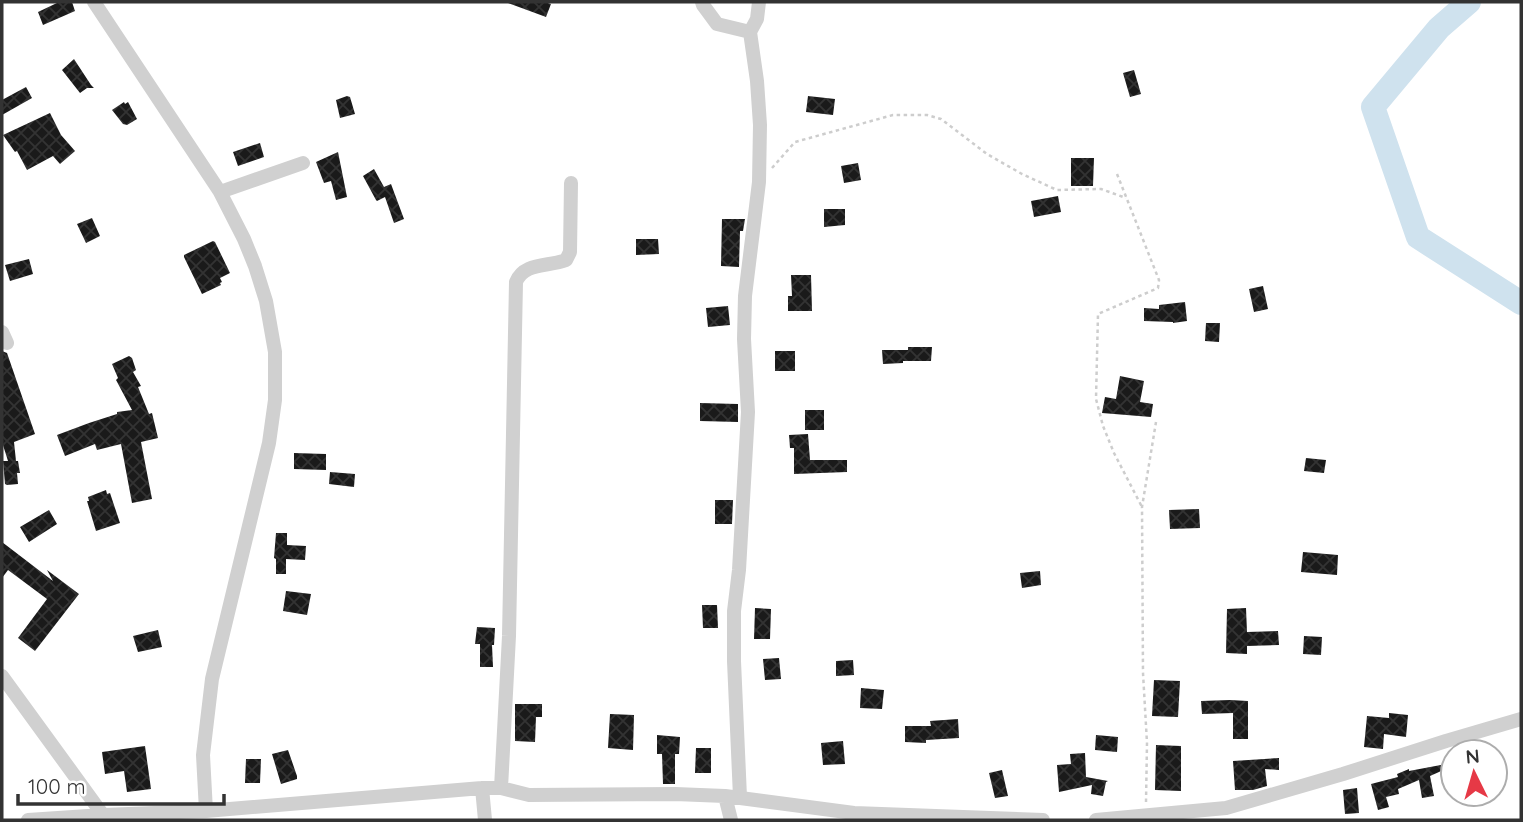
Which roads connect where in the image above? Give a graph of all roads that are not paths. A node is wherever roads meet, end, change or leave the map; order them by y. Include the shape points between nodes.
1 (94, 2) edge
2 (702, 2) edge
3 (759, 2) edge
4 (750, 32) junction
5 (303, 163) dead end
6 (571, 183) dead end
7 (220, 192) junction
8 (2, 676) edge
9 (1521, 719) edge
10 (482, 788) junction
11 (501, 788) junction
12 (724, 796) junction
13 (740, 797) junction
14 (206, 811) junction
15 (103, 815) junction
16 (190, 816) edge
17 (28, 820) edge
18 (485, 820) edge
19 (732, 820) edge
20 (1043, 820) edge
21 (1096, 820) edge

1 - 7 street
2 - 4 street via 717,24
3 - 4 street
4 - 13 street via 760,125 759,183 745,296 748,412 734,611
5 - 7 street
6 - 11 street via 566,260 528,268 516,282
7 - 14 street via 244,239 266,301 275,352 275,400 269,443 212,679 203,755
8 - 15 street
9 - 21 street via 1226,808
10 - 11 street
10 - 14 street
10 - 18 street
11 - 12 street via 529,795
12 - 13 street
12 - 19 street
13 - 20 street via 854,813
14 - 16 street
15 - 16 street
15 - 17 street

